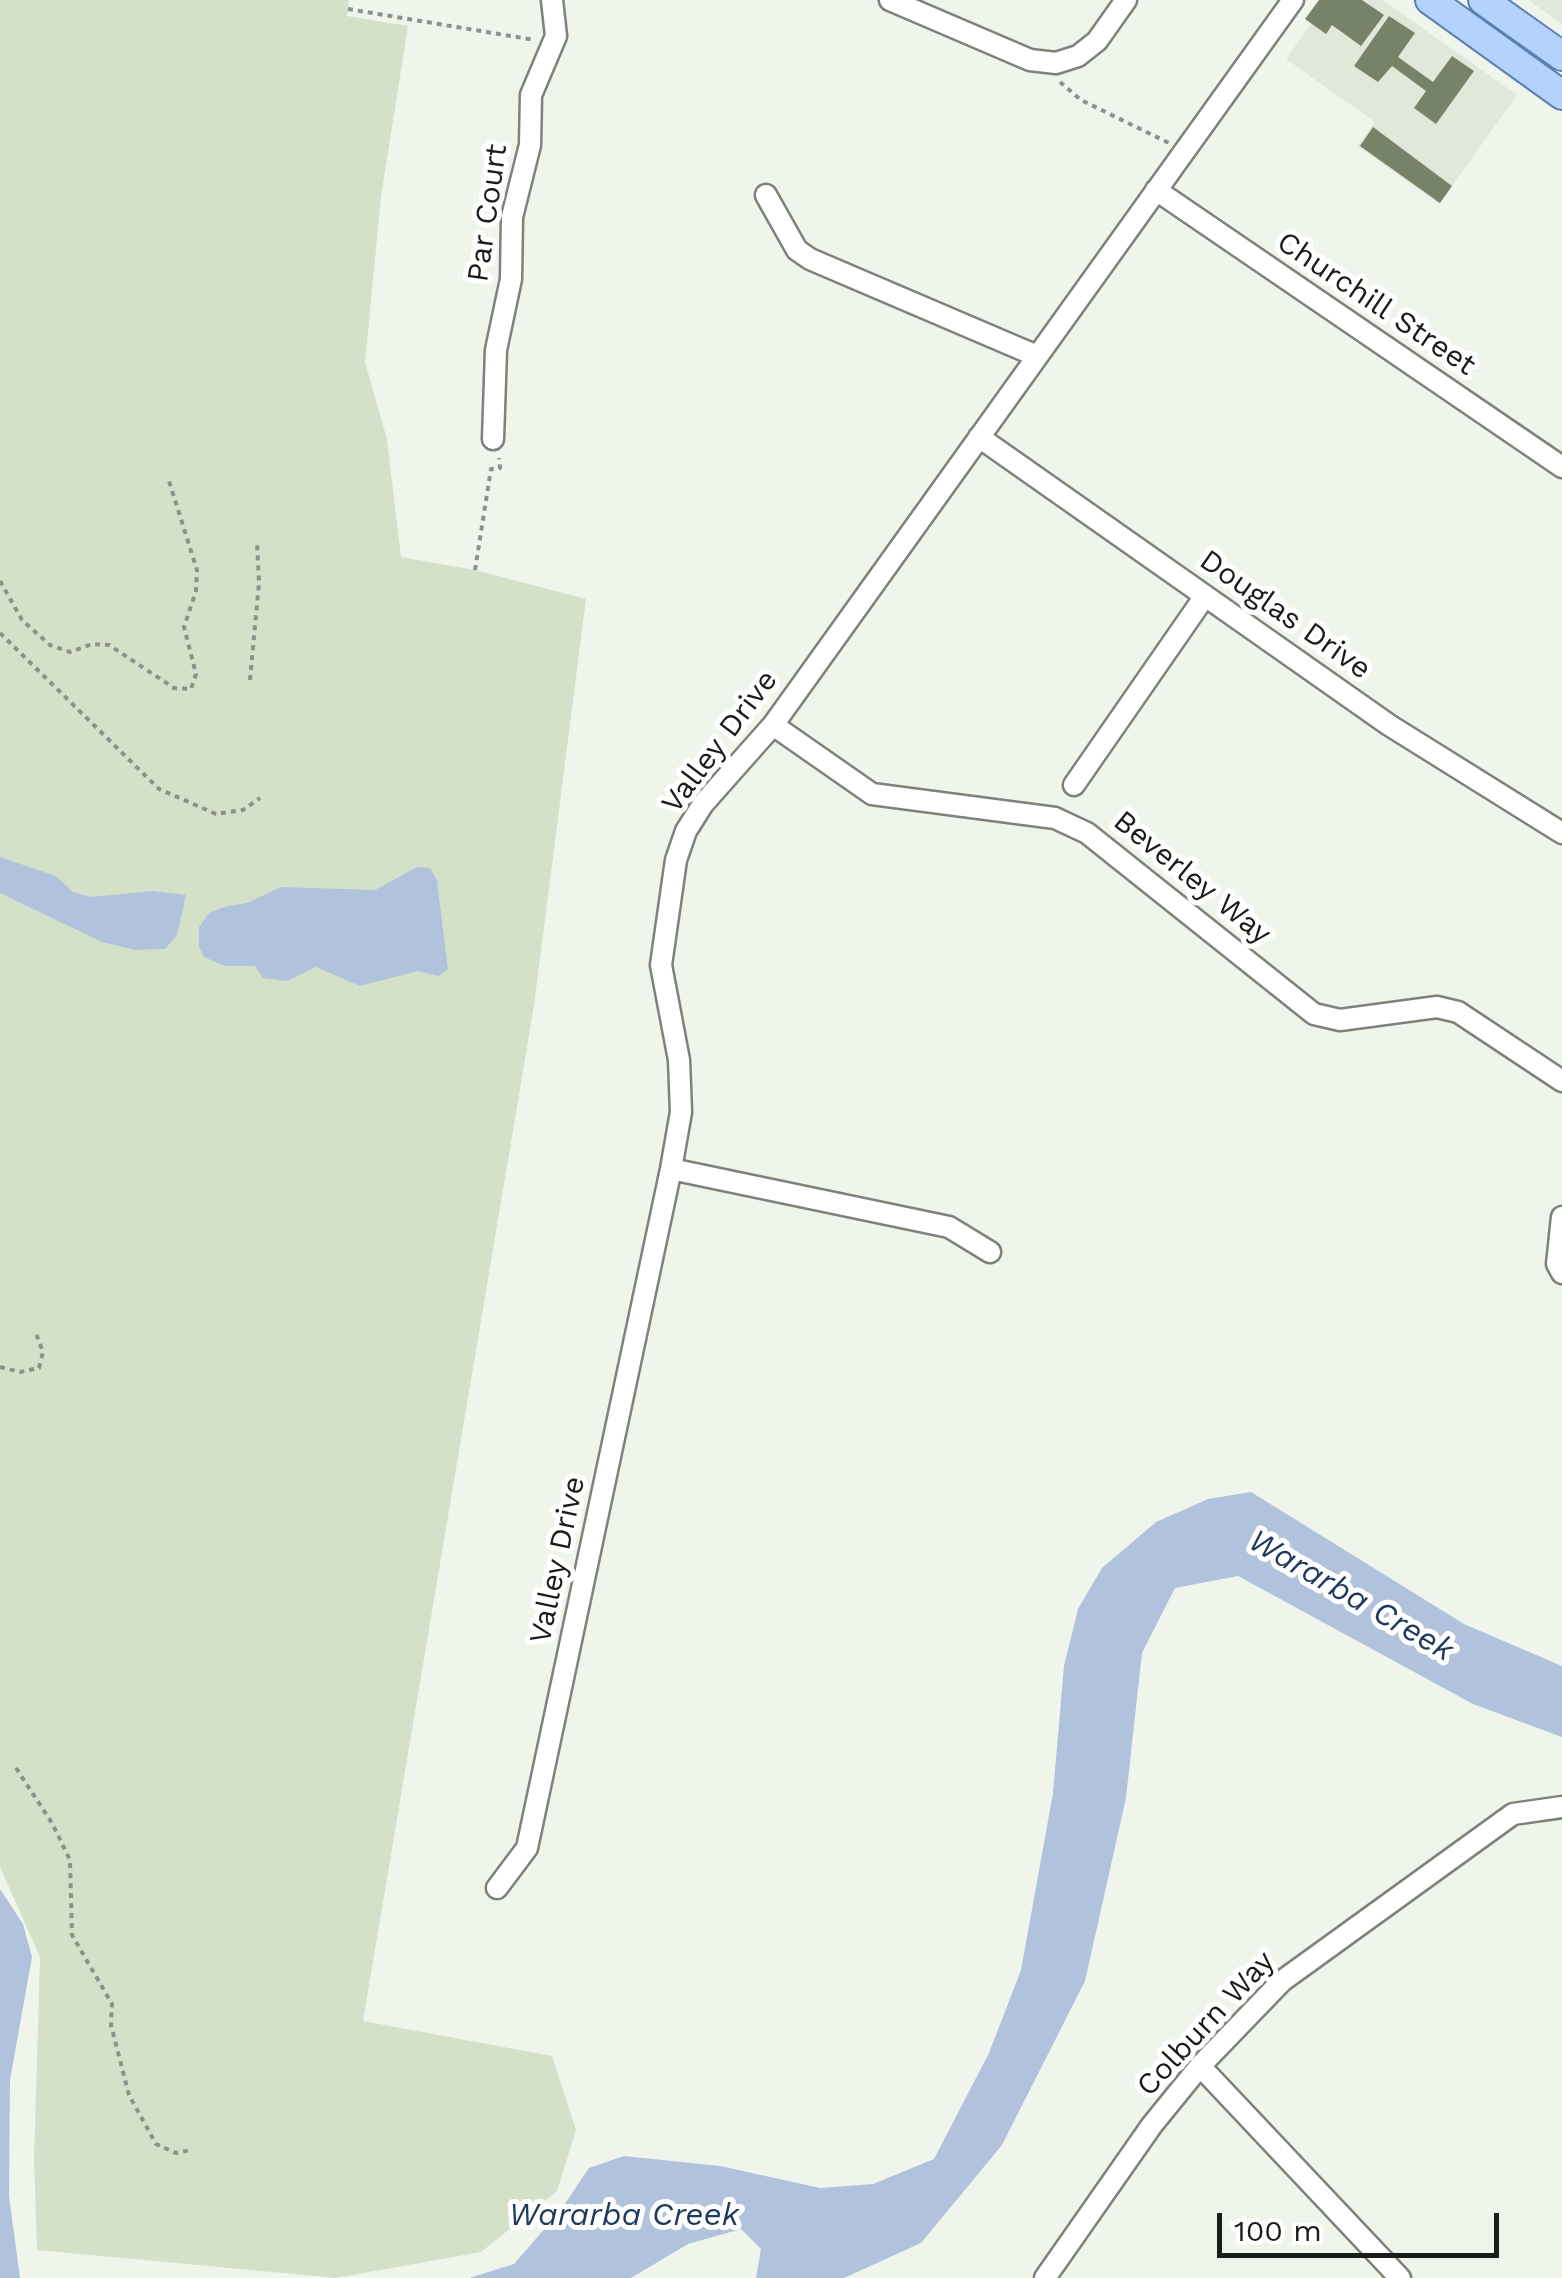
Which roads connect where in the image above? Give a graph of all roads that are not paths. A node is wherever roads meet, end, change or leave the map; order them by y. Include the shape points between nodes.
1 (552, 0) edge
2 (890, 0) edge
3 (1126, 0) edge
4 (1294, 0) edge
5 (1430, 0) edge
6 (1483, 0) edge
7 (1562, 54) edge
8 (1562, 94) edge
9 (1156, 190) junction
10 (766, 195) dead end
11 (1037, 356) junction
12 (979, 437) junction
13 (492, 439) road end
14 (1562, 467) edge
15 (1205, 596) junction
16 (773, 726) junction
17 (1074, 785) dead end
18 (1562, 833) edge
19 (1562, 1081) edge
20 (672, 1169) junction
21 (1562, 1218) edge
22 (990, 1252) dead end
23 (1562, 1273) edge
24 (1562, 1807) edge
25 (497, 1888) dead end
26 (1200, 2066) junction
27 (1046, 2278) edge
28 (1400, 2278) edge

1 - 13 street, Par Court via 554,43 532,96 530,145 512,217
2 - 3 street via 1030,60 1056,63 1097,41
4 - 9 street, Valley Drive
5 - 8 main road
6 - 7 main road
9 - 11 street, Valley Drive
9 - 14 street, Churchill Street
10 - 11 street via 797,250 810,259
11 - 12 street, Valley Drive
12 - 15 street, Douglas Drive
12 - 16 street, Valley Drive
15 - 17 street
15 - 18 street, Douglas Drive via 1389,725
16 - 19 street, Beverley Way via 872,794 1055,818 1087,833 1314,1014 1340,1020 1437,1008 1458,1012
16 - 20 street, Valley Drive via 703,804 676,860 661,964 679,1060 681,1112
20 - 22 street via 949,1227
20 - 25 street, Valley Drive via 527,1848
21 - 23 street
24 - 26 street, Colburn Way via 1513,1814 1462,1848 1282,1981
26 - 27 street, Colburn Way
26 - 28 street

